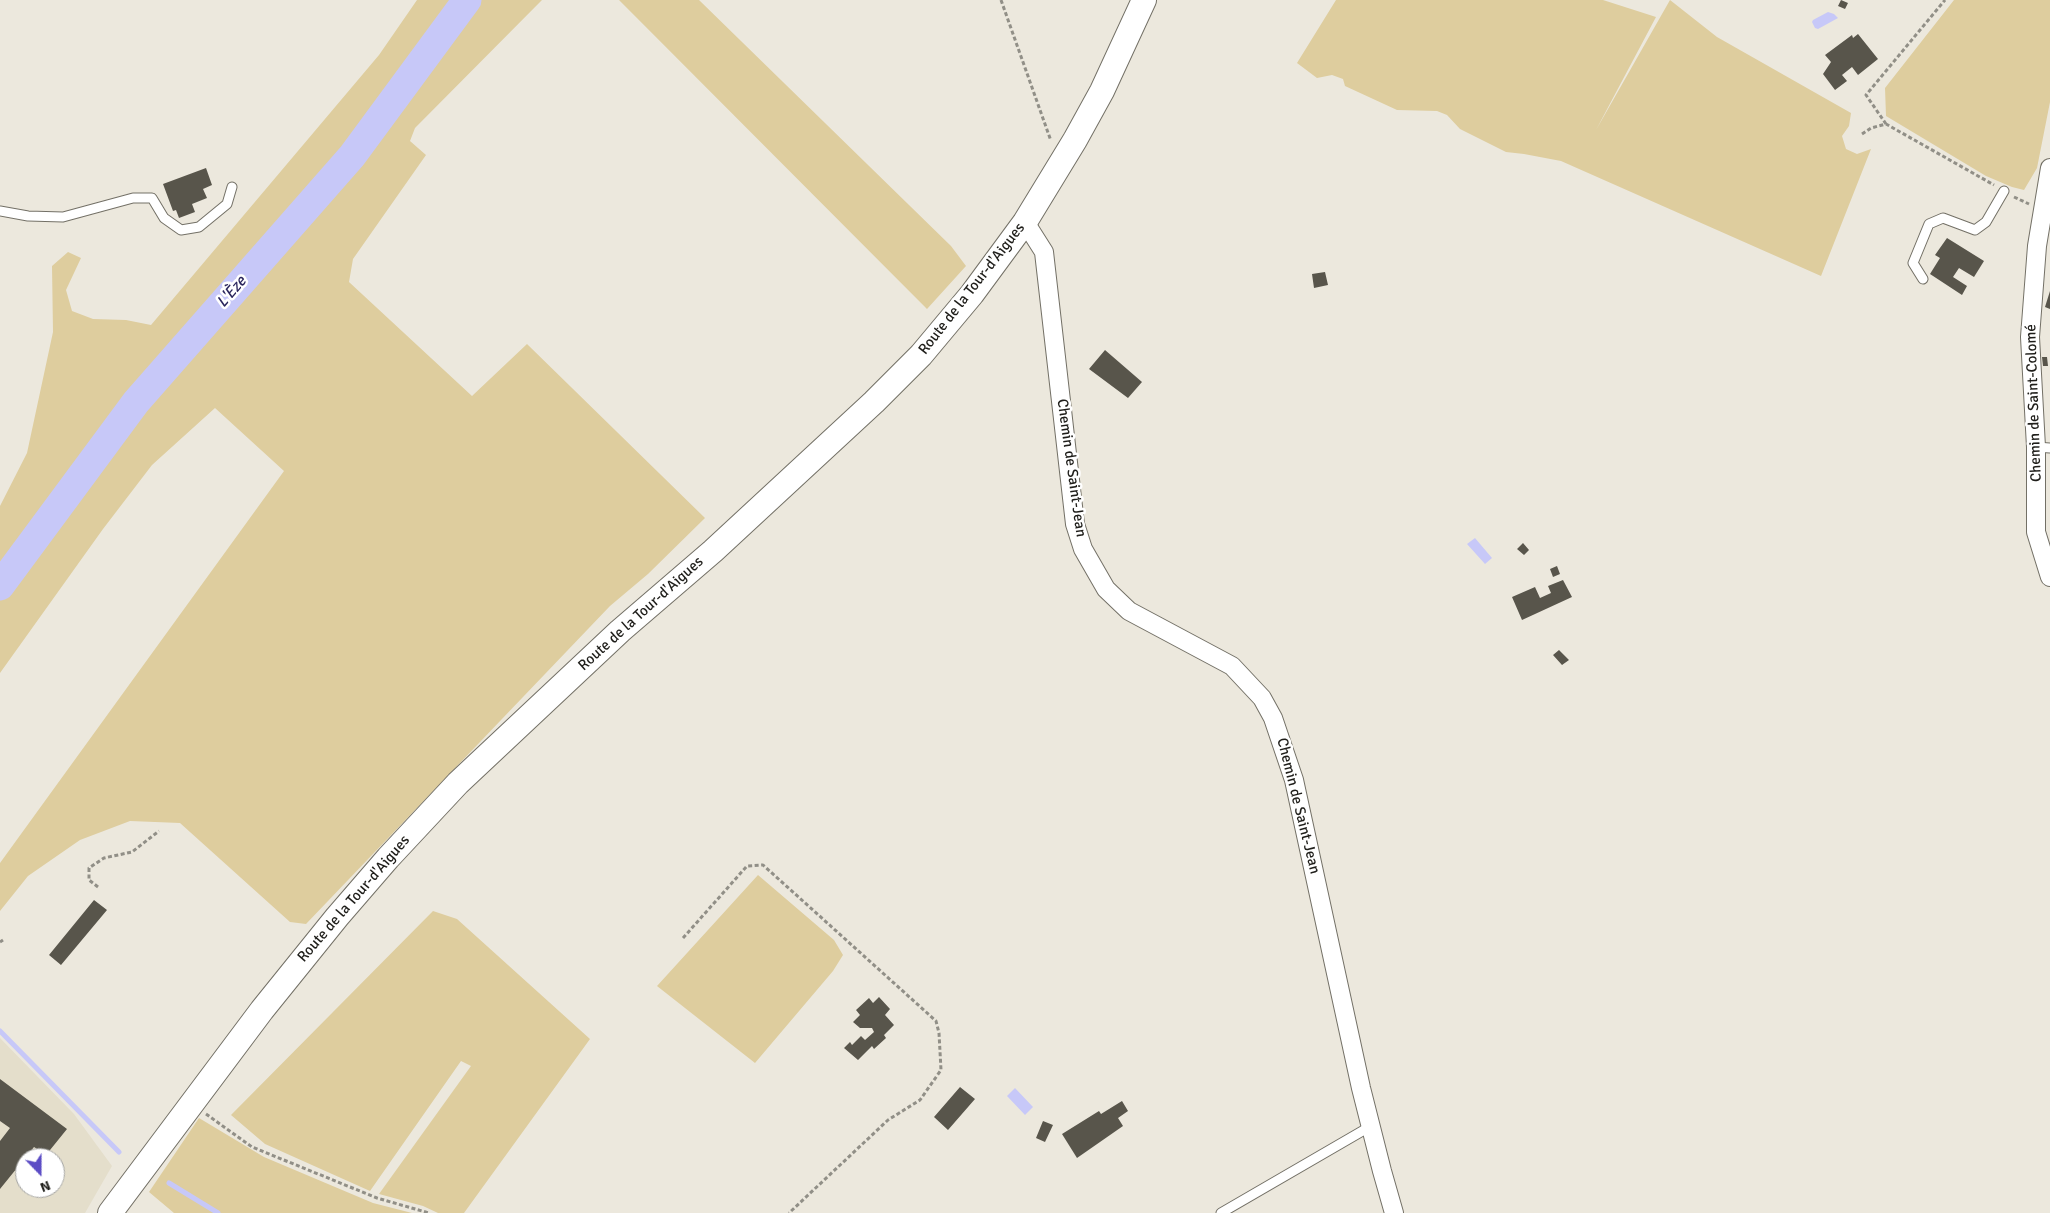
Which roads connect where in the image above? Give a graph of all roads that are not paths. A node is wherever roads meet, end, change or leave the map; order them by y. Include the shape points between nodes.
1 (1144, 0) edge
2 (2050, 168) edge
3 (232, 187) dead end
4 (2004, 191) road end
5 (0, 211) edge
6 (2046, 214) edge
7 (1025, 222) junction
8 (1923, 279) dead end
9 (2043, 447) edge
10 (2047, 561) edge
11 (1371, 1126) junction
12 (110, 1213) edge
13 (1221, 1213) edge
14 (1394, 1213) edge

1 - 7 main road, Route de la Tour-d'Aigues via 1102,91
2 - 6 street, Chemin de Saint-Colomé
3 - 5 lane via 227,204 199,227 181,230 164,218 152,198 133,198 63,217
4 - 8 lane via 1986,222 1975,230 1943,218 1929,224 1913,264
6 - 9 street, Chemin de Saint-Colomé via 2036,246 2030,337
7 - 11 street, Chemin de Saint-Jean via 1044,252 1075,524 1083,549 1106,589 1129,611 1232,666 1262,698 1274,718 1294,780
7 - 12 main road, Route de la Tour-d'Aigues via 922,355 458,783 388,858 262,1010
9 - 10 street, Chemin de Saint-Colomé via 2036,532
11 - 13 lane
11 - 14 street, Chemin de Saint-Jean

